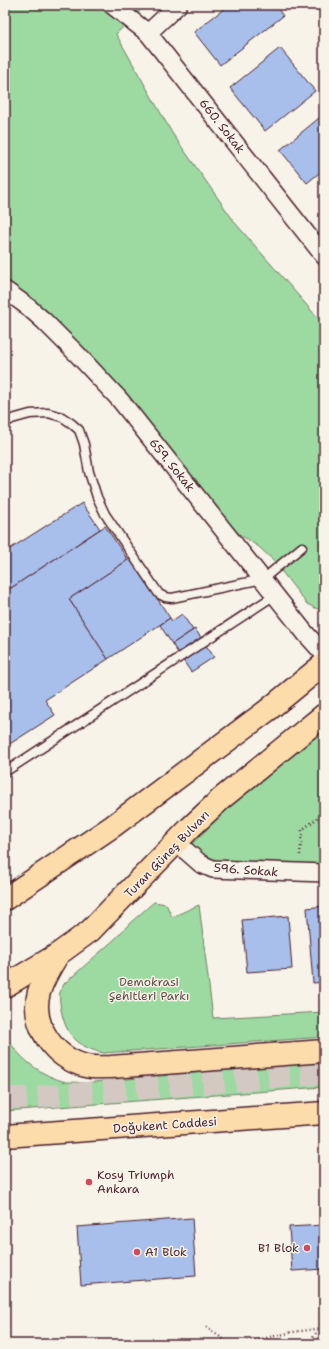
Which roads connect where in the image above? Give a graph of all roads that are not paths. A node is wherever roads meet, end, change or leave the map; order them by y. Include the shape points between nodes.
1 (112, 5) edge
2 (178, 5) edge
3 (148, 33) junction
4 (324, 256) edge
5 (5, 290) edge
6 (5, 423) edge
7 (302, 547) dead end
8 (263, 579) junction
9 (275, 595) junction
10 (324, 654) edge
11 (324, 664) edge
12 (324, 715) edge
13 (5, 772) edge
14 (177, 843) junction
15 (324, 874) edge
16 (5, 899) edge
17 (57, 955) junction
18 (5, 986) edge
19 (324, 1051) edge
20 (324, 1113) edge
21 (5, 1136) edge

1 - 3 street, 660. Sokak
2 - 3 street
3 - 4 street, 660. Sokak
5 - 8 street, 659. Sokak via 44,321 120,400
6 - 8 lane via 30,414 48,413 62,417 79,430 102,509 159,594 172,598
7 - 8 lane
8 - 9 street, 659. Sokak
9 - 10 street, 659. Sokak
9 - 13 lane
11 - 16 main road via 256,719 113,826
12 - 14 main road, Turan Güneş Bulvarı via 222,798
14 - 15 street, 596. Sokak via 201,864 213,869
14 - 17 main road, Turan Güneş Bulvarı via 90,931
17 - 18 main road, Turan Güneş Bulvarı
17 - 19 main road via 43,981 36,1010 38,1022 46,1037 69,1060 87,1066 111,1067
20 - 21 main road, Doğukent Caddesi

